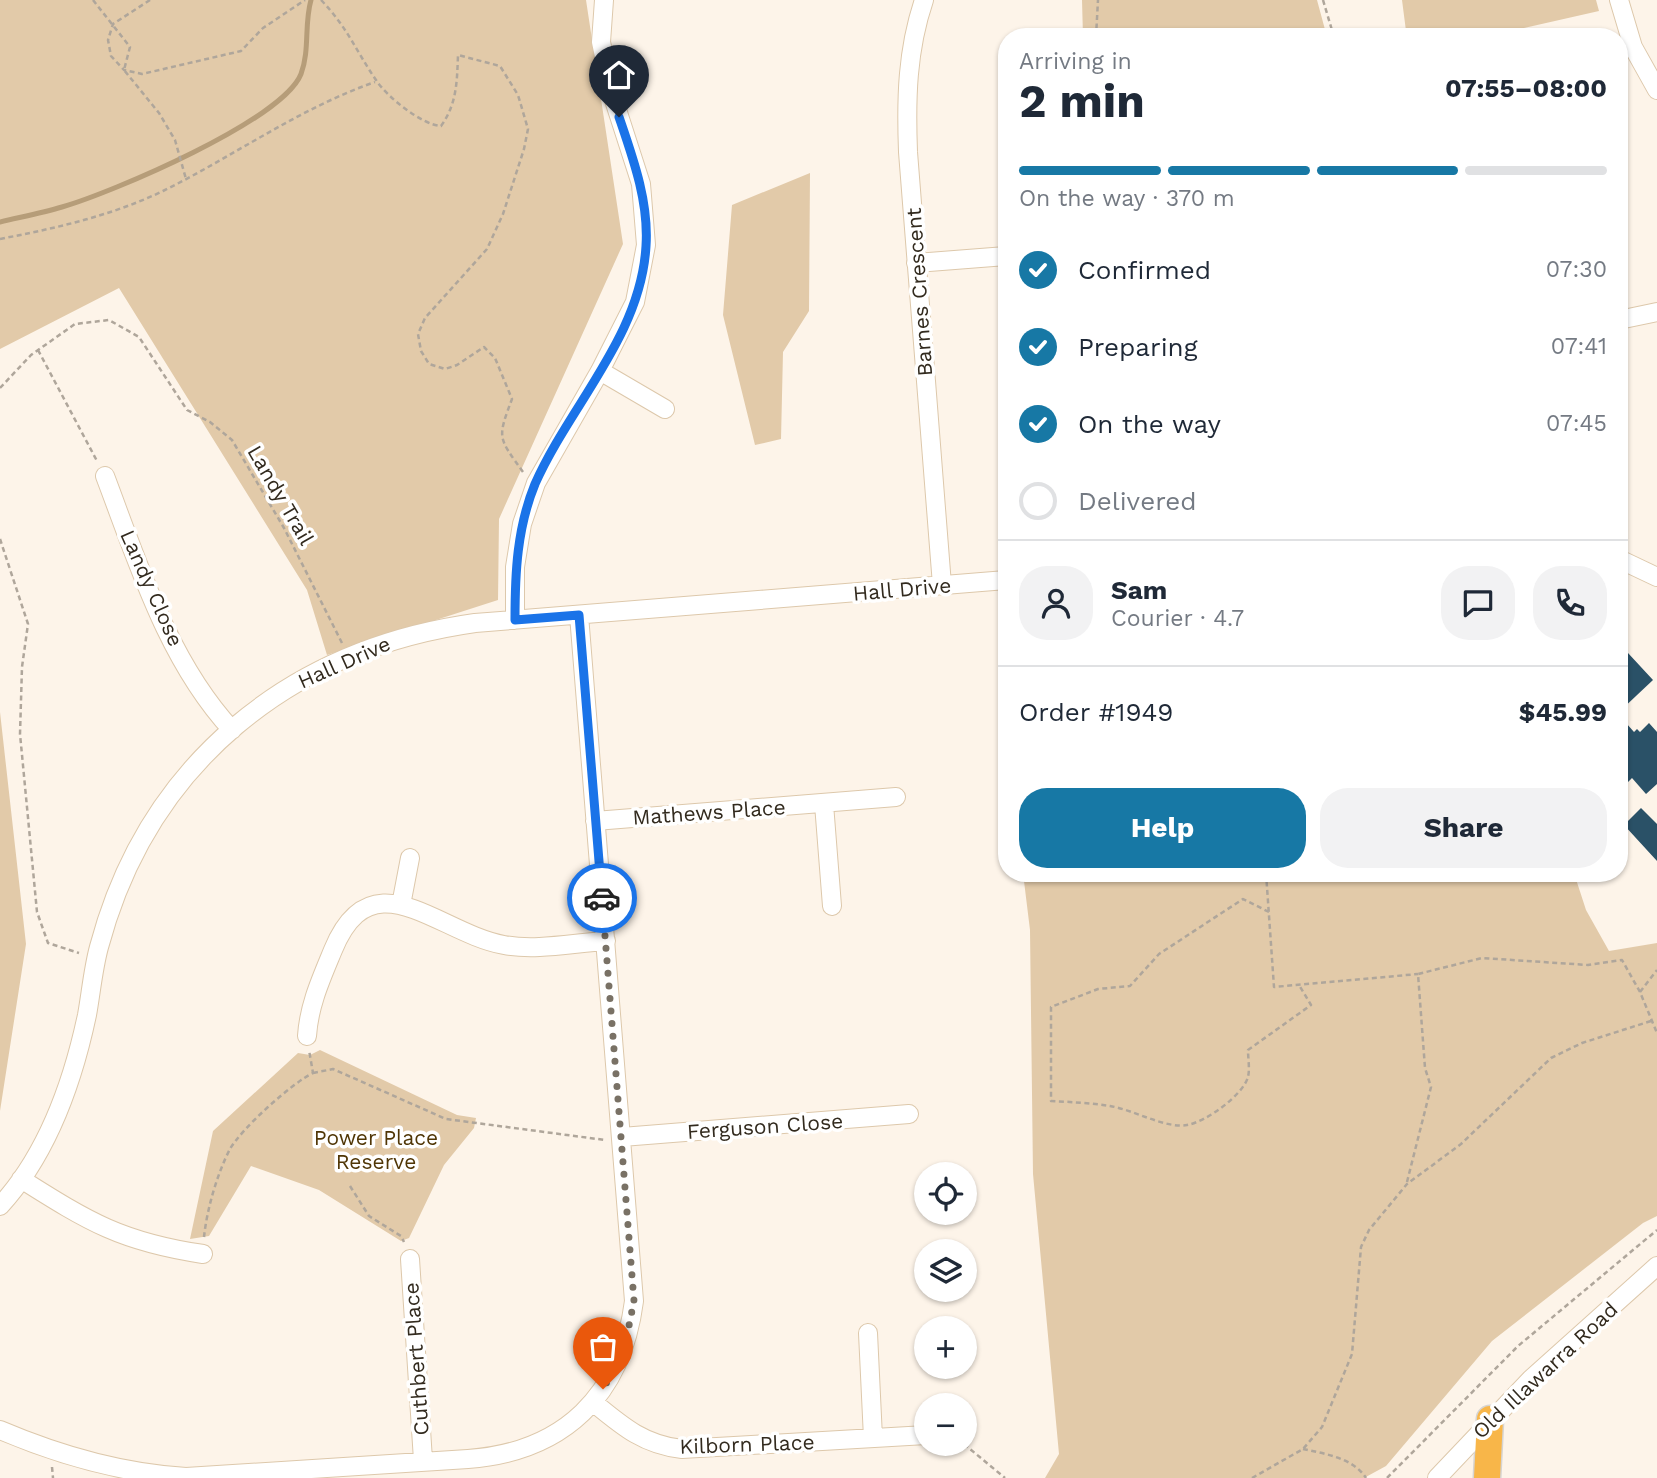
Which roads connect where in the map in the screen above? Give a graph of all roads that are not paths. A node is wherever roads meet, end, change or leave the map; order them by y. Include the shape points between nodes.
1 (604, 0) edge
2 (924, 0) edge
3 (1619, 0) edge
4 (1627, 28) edge
5 (1628, 30) edge
6 (1657, 90) edge
7 (998, 257) edge
8 (916, 263) junction
9 (1657, 312) edge
10 (1628, 318) edge
11 (600, 370) junction
12 (665, 409) dead end
13 (105, 476) road end
14 (1628, 563) edge
15 (1657, 577) edge
16 (998, 581) edge
17 (942, 585) junction
18 (579, 615) junction
19 (515, 620) junction
20 (232, 730) junction
21 (896, 797) dead end
22 (824, 803) junction
23 (595, 821) junction
24 (410, 858) dead end
25 (401, 905) junction
26 (832, 906) dead end
27 (606, 941) junction
28 (307, 1037) road end
29 (909, 1114) dead end
30 (622, 1140) junction
31 (21, 1179) junction
32 (0, 1206) edge
33 (203, 1254) dead end
34 (410, 1259) road end
35 (1657, 1266) edge
36 (868, 1333) dead end
37 (593, 1402) junction
38 (1490, 1419) junction
39 (0, 1430) edge
40 (914, 1436) edge
41 (873, 1438) junction
42 (423, 1460) junction
43 (1437, 1478) edge
44 (1487, 1478) edge

1 - 11 street via 601,42 612,94 641,184 646,245 635,302
2 - 8 street, Barnes Crescent via 906,90
3 - 4 street
5 - 6 street
7 - 8 street
8 - 17 street, Barnes Crescent
9 - 10 street
11 - 12 street
11 - 19 street via 536,483 522,524 515,567
13 - 20 street, Landy Close via 157,611 210,705
14 - 15 street
16 - 17 street, Hall Drive
17 - 18 street, Hall Drive
18 - 19 street, Hall Drive
18 - 23 street
19 - 20 street, Hall Drive via 430,629 348,655 274,696
20 - 31 street, Hall Drive via 192,769 159,812 130,863 97,958 74,1064 58,1108
21 - 22 street, Mathews Place
22 - 23 street, Mathews Place
22 - 26 street
23 - 27 street
24 - 25 street
25 - 27 street via 506,946
25 - 28 street via 372,904 352,916 308,1011
27 - 30 street
29 - 30 street, Ferguson Close
30 - 37 street via 634,1301 624,1350
31 - 32 street, Hall Drive
31 - 33 street via 118,1235
34 - 42 street, Cuthbert Place
35 - 38 street, Old Illawarra Road
36 - 41 street
37 - 41 street, Kilborn Place via 632,1434 664,1447 701,1449
37 - 42 street via 552,1436 510,1453
38 - 43 street, Old Illawarra Road
38 - 44 highway
39 - 42 street via 104,1468 148,1475 186,1477
40 - 41 street, Kilborn Place

